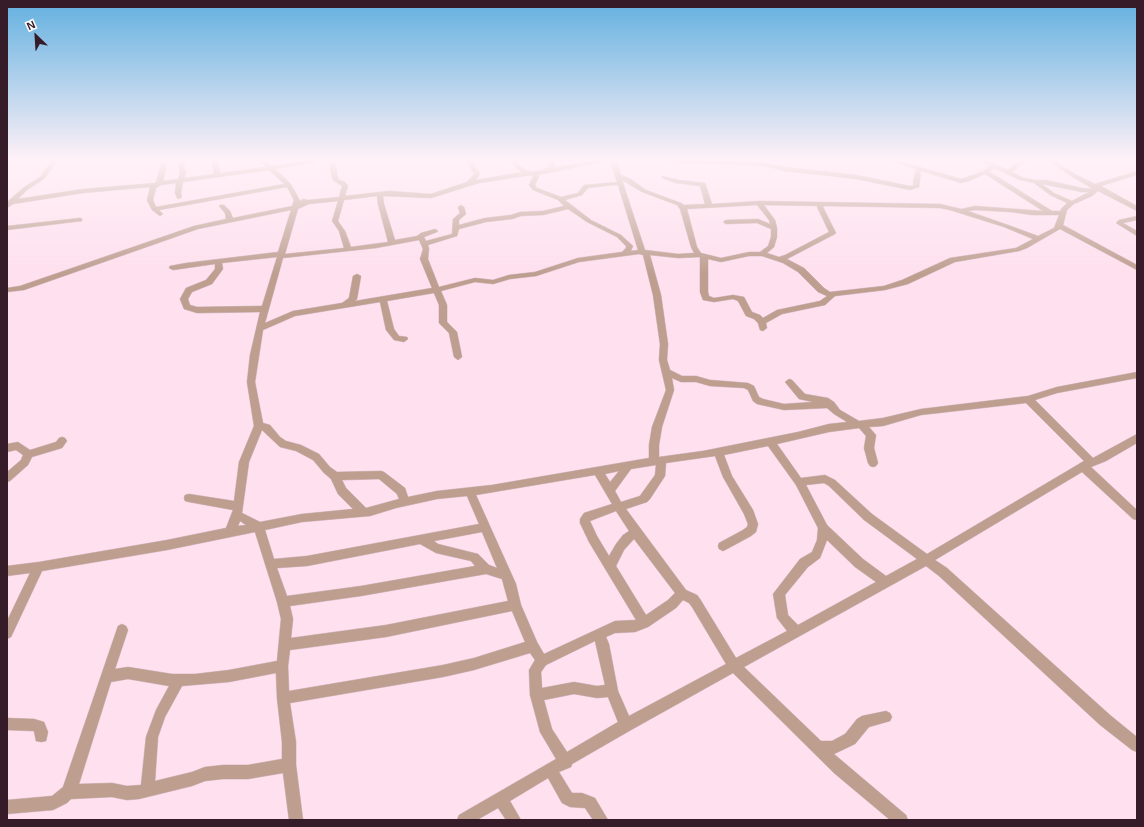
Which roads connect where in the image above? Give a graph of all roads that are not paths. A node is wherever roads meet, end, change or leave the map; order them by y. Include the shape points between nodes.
1 (342, 198) edge
2 (28, 199) edge
3 (151, 199) edge
4 (213, 199) edge
5 (295, 199) edge
6 (337, 199) edge
7 (380, 199) edge
8 (560, 199) edge
9 (626, 199) edge
10 (664, 199) edge
11 (707, 199) edge
12 (1028, 199) edge
13 (1062, 199) edge
14 (1079, 199) edge
15 (1117, 199) edge
16 (10, 201) edge
17 (297, 203) junction
18 (759, 203) junction
19 (1072, 203) junction
20 (824, 204) junction
21 (222, 206) dead end
22 (709, 206) junction
23 (461, 207) dead end
24 (569, 207) junction
25 (683, 208) junction
26 (154, 209) junction
27 (1137, 209) edge
28 (959, 211) junction
29 (1050, 213) junction
30 (160, 214) dead end
31 (1137, 218) edge
32 (1061, 219) junction
33 (80, 220) dead end
34 (230, 220) junction
35 (726, 222) dead end
36 (7, 228) edge
37 (455, 228) junction
38 (774, 228) junction
39 (435, 231) dead end
40 (1137, 234) edge
41 (1038, 239) junction
42 (423, 241) junction
43 (392, 243) junction
44 (630, 246) junction
45 (348, 250) junction
46 (625, 252) junction
47 (642, 252) junction
48 (762, 254) junction
49 (281, 255) junction
50 (701, 255) junction
51 (778, 259) junction
52 (218, 262) junction
53 (173, 268) dead end
54 (1137, 268) edge
55 (357, 276) dead end
56 (437, 289) junction
57 (7, 290) edge
58 (834, 294) junction
59 (383, 299) junction
60 (342, 307) junction
61 (264, 309) junction
62 (258, 328) junction
63 (404, 339) dead end
64 (458, 357) dead end
65 (666, 372) junction
66 (1137, 375) edge
67 (789, 382) dead end
68 (1028, 399) junction
69 (831, 404) junction
70 (881, 422) junction
71 (859, 424) junction
72 (259, 426) junction
73 (870, 433) junction
74 (1137, 438) edge
75 (62, 441) dead end
76 (770, 441) junction
77 (7, 448) edge
78 (718, 452) junction
79 (28, 454) junction
80 (658, 460) junction
81 (873, 463) dead end
82 (1087, 464) junction
83 (628, 466) junction
84 (598, 471) junction
85 (335, 476) junction
86 (7, 478) edge
87 (799, 482) junction
88 (609, 491) junction
89 (470, 492) junction
90 (189, 498) dead end
91 (405, 502) junction
92 (618, 506) junction
93 (237, 511) junction
94 (364, 513) junction
95 (1137, 516) edge
96 (258, 526) junction
97 (485, 527) junction
98 (824, 528) junction
99 (230, 532) junction
100 (636, 532) junction
101 (421, 539) junction
102 (723, 546) dead end
103 (924, 559) junction
104 (271, 564) junction
105 (610, 566) junction
106 (39, 567) junction
107 (486, 569) junction
108 (7, 571) edge
109 (505, 574) junction
110 (885, 582) junction
111 (682, 594) junction
112 (283, 602) junction
113 (515, 605) junction
114 (11, 616) edge
115 (644, 622) junction
116 (122, 630) dead end
117 (796, 632) junction
118 (7, 633) edge
119 (598, 634) junction
120 (284, 645) junction
121 (533, 646) junction
122 (542, 661) junction
123 (282, 666) junction
124 (734, 666) junction
125 (107, 677) junction
126 (179, 680) junction
127 (612, 691) junction
128 (536, 695) junction
129 (283, 698) junction
130 (886, 717) dead end
131 (7, 724) edge
132 (626, 725) junction
133 (42, 736) dead end
134 (1137, 744) edge
135 (818, 748) junction
136 (566, 762) junction
137 (288, 765) junction
138 (551, 770) junction
139 (147, 790) junction
140 (68, 792) junction
141 (501, 800) junction
142 (7, 807) edge
143 (296, 820) edge
144 (464, 820) edge
145 (514, 820) edge
146 (601, 820) edge
147 (901, 820) edge

1 - 45 street via 335,221 342,230
2 - 16 street
3 - 26 street
4 - 26 street
5 - 17 street
6 - 17 street
7 - 43 street
8 - 24 street
9 - 47 street
10 - 25 street
11 - 22 street
12 - 29 street
13 - 19 street
14 - 19 street
15 - 27 street
17 - 34 street
17 - 49 street
18 - 20 street
18 - 22 street
18 - 38 street via 772,220
19 - 32 street via 1064,209
20 - 28 street via 940,206
20 - 51 street via 820,207 833,233 788,257
21 - 34 street via 228,212
22 - 25 street
23 - 37 street via 463,214 456,219
24 - 37 street via 484,220
24 - 44 street via 589,221 620,236
25 - 50 street via 694,247
26 - 30 street
28 - 29 street via 975,208
28 - 41 street
29 - 32 street
31 - 40 street via 1119,223
32 - 41 street via 1057,229
32 - 54 street
33 - 36 street
34 - 57 street via 182,231 21,288
35 - 38 street via 758,221
37 - 42 street via 451,237
38 - 48 street via 771,247
39 - 42 street via 425,233
41 - 58 street via 1025,248 943,264 892,286
42 - 43 street
42 - 56 street via 426,249 424,259
43 - 45 street
44 - 46 street
44 - 47 street
45 - 49 street
46 - 47 street
46 - 56 street via 578,260 536,274 493,282 480,279
47 - 50 street via 678,256
47 - 65 street via 657,295
48 - 50 street via 721,260
48 - 51 street
49 - 52 street
49 - 61 street
50 - 58 street via 706,298 741,299 749,314 756,317 762,325 780,312 822,303
51 - 58 street via 801,270 821,290
52 - 53 street
52 - 61 street via 219,269 209,282 189,290 184,299 187,307 197,310
55 - 60 street via 353,299
56 - 59 street
56 - 64 street via 443,305 443,323 453,332
59 - 60 street
59 - 63 street via 390,330 397,338
60 - 62 street via 293,314
61 - 62 street
62 - 72 street via 251,382
65 - 69 street via 681,379 745,385 751,388 760,402 784,406
65 - 80 street via 670,394 657,427 654,446
66 - 68 street via 1057,390
67 - 69 street via 802,397 825,400
68 - 70 street via 921,412
68 - 82 street
69 - 71 street via 837,412
70 - 71 street
70 - 73 street via 878,428
71 - 73 street
71 - 76 street
72 - 85 street via 267,428 283,444 316,457
72 - 93 street via 244,462
73 - 81 street via 869,448
74 - 82 street via 1103,458
75 - 79 street via 59,445
76 - 78 street
76 - 87 street
77 - 79 street via 18,446
78 - 80 street
78 - 102 street via 753,524 747,533
79 - 86 street via 24,462
80 - 83 street
80 - 92 street via 660,476 646,496
82 - 95 street
82 - 103 street
83 - 84 street
83 - 88 street
84 - 88 street
84 - 89 street
85 - 91 street via 381,475 402,491
85 - 94 street via 339,488
87 - 98 street
87 - 103 street via 821,479 829,481 868,517
88 - 92 street
89 - 91 street via 437,495
89 - 97 street
90 - 93 street via 224,503
91 - 94 street
92 - 100 street
92 - 105 street via 585,519 593,539
93 - 96 street
93 - 99 street
94 - 96 street via 302,518
96 - 99 street
96 - 104 street
97 - 101 street
97 - 109 street
98 - 110 street via 859,563
98 - 117 street via 816,555 804,563 779,594 783,618
99 - 106 street
100 - 105 street via 620,547
100 - 111 street
101 - 104 street via 307,561
101 - 107 street via 436,548 474,557
103 - 110 street
103 - 134 street via 948,577 1105,720
104 - 112 street
105 - 115 street
106 - 108 street
106 - 114 street
107 - 109 street
107 - 112 street
109 - 113 street
110 - 117 street
111 - 115 street via 672,604
111 - 124 street via 696,603
112 - 120 street via 287,619
113 - 120 street via 386,631
113 - 121 street
114 - 118 street
115 - 119 street via 635,626 615,627
116 - 125 street
117 - 124 street
119 - 122 street
119 - 127 street via 603,644
120 - 123 street
121 - 122 street
121 - 129 street via 443,671
122 - 128 street via 535,670
123 - 126 street via 229,676
123 - 129 street
124 - 132 street
124 - 135 street
125 - 126 street via 128,673
125 - 140 street
126 - 139 street via 160,714 152,737
127 - 128 street via 597,692 574,688
127 - 132 street
128 - 136 street via 546,732
129 - 137 street via 289,742
130 - 135 street via 867,721 850,739 839,745
131 - 133 street via 34,725 39,727
132 - 136 street
135 - 147 street
136 - 138 street
137 - 139 street via 248,772 205,774 192,780
137 - 143 street
138 - 141 street
138 - 146 street via 567,798 590,803
139 - 140 street via 127,793 112,790
140 - 142 street via 53,803
141 - 144 street
141 - 145 street

